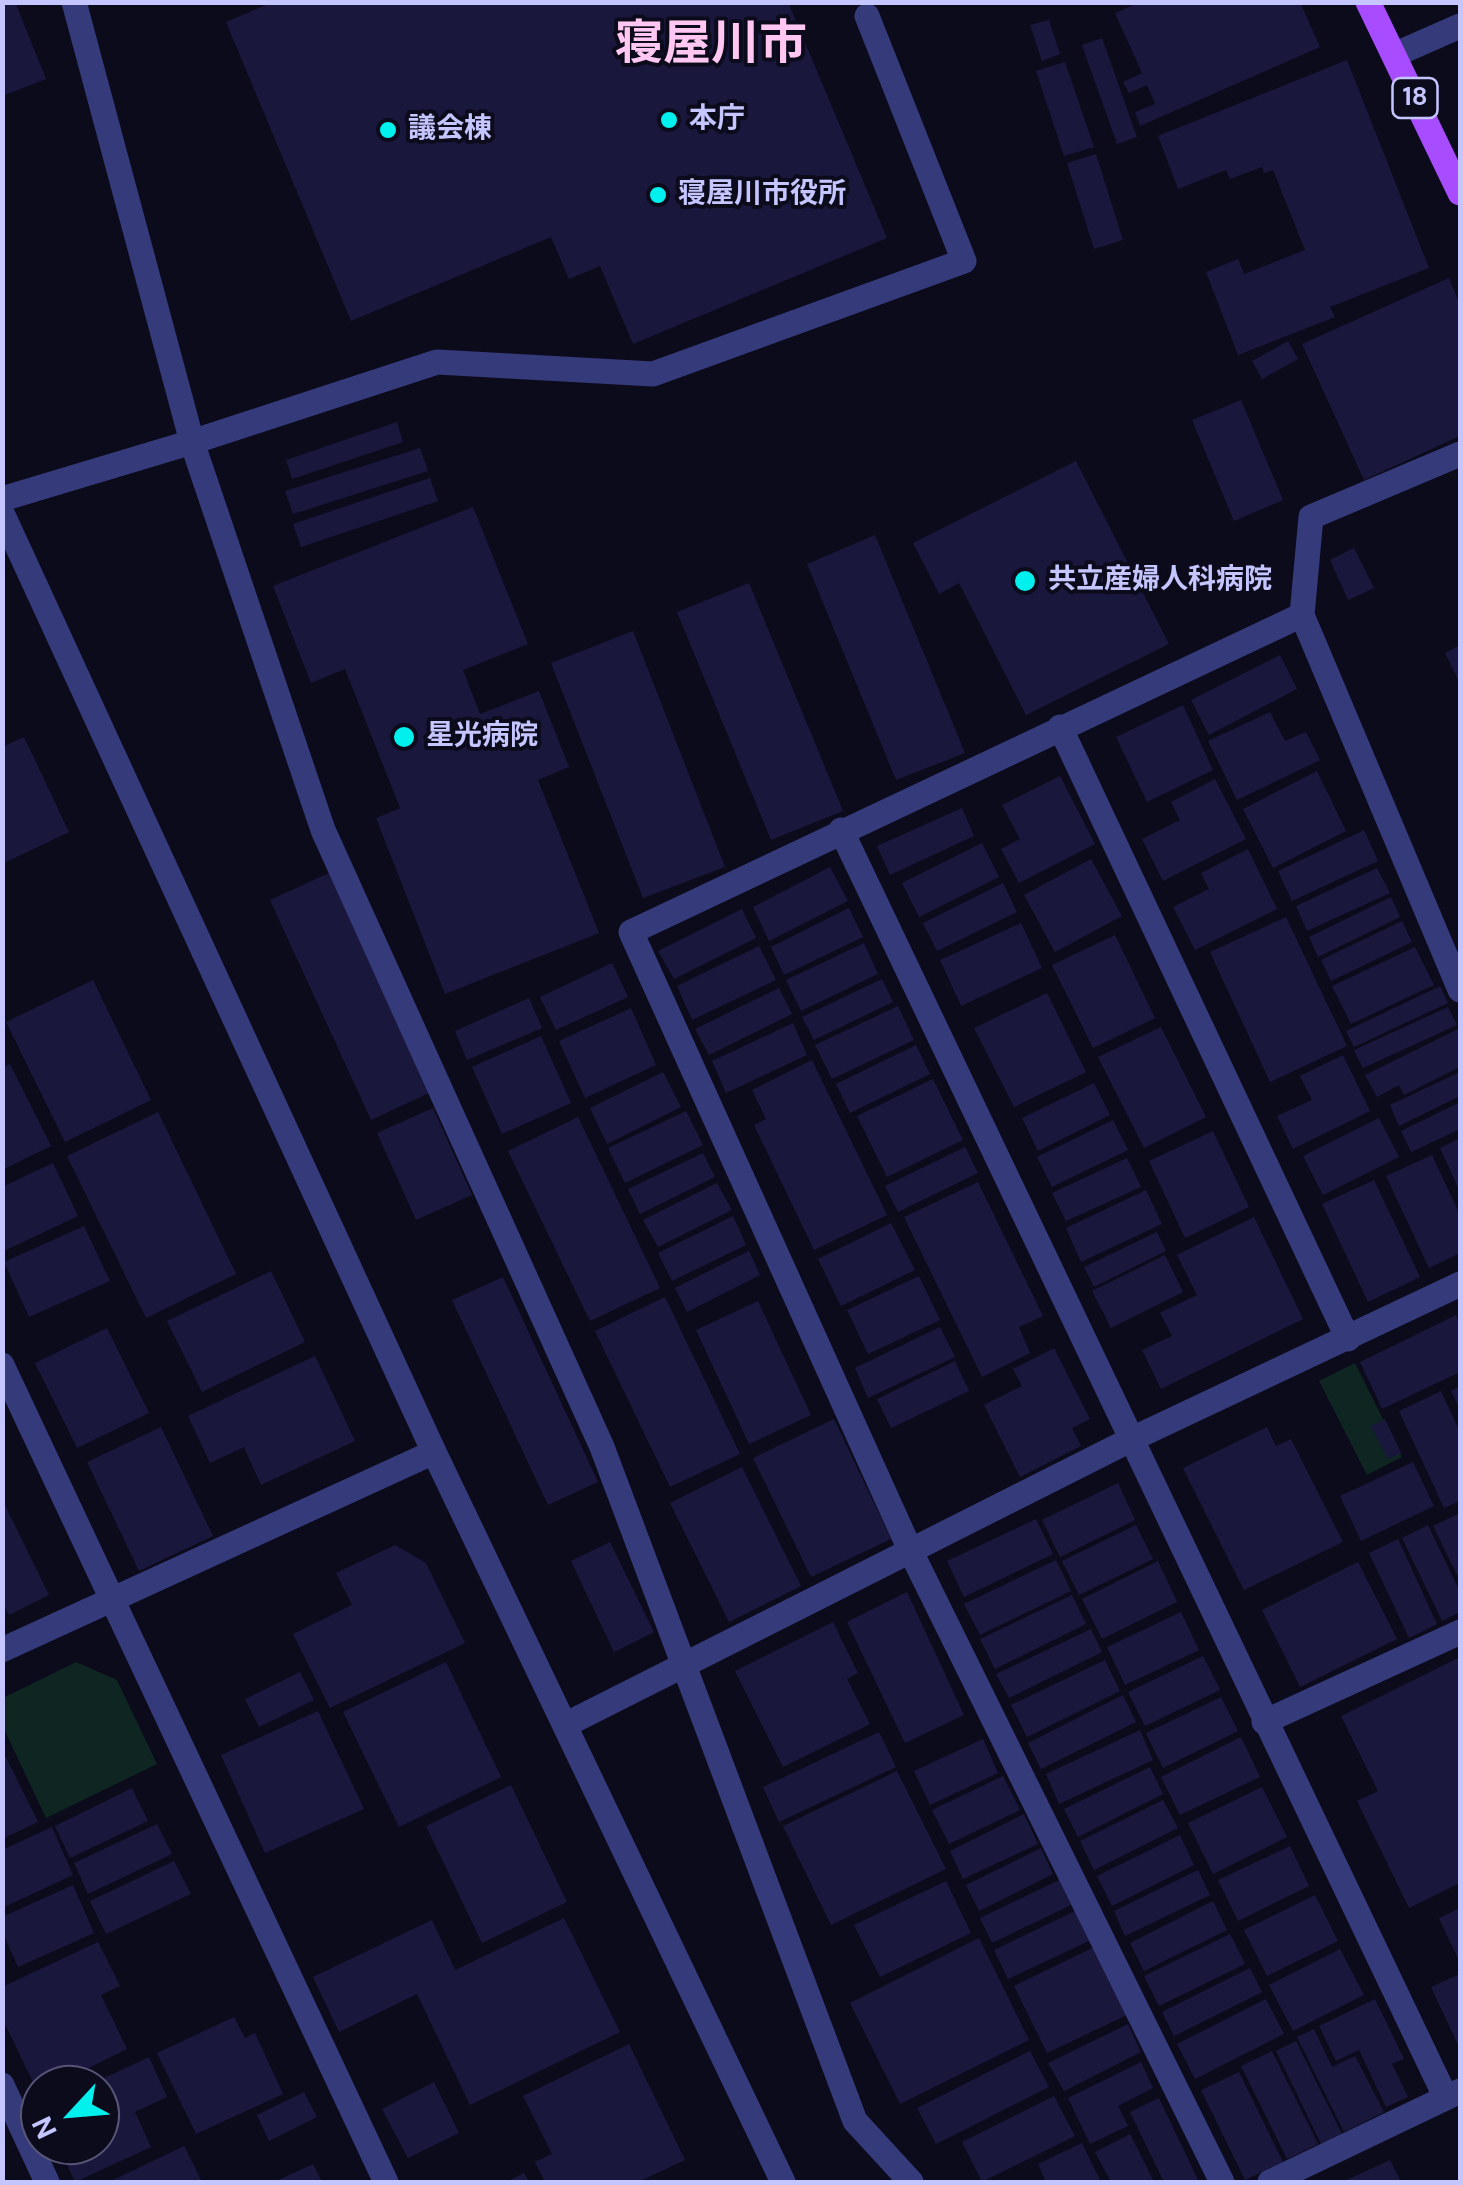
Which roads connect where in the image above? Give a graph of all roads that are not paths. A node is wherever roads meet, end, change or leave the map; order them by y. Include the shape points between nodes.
1 (74, 2) edge
2 (1368, 2) edge
3 (868, 16) dead end
4 (1460, 26) edge
5 (1394, 55) junction
6 (1460, 194) edge
7 (192, 442) junction
8 (1460, 454) edge
9 (2, 499) edge
10 (2, 513) edge
11 (1302, 614) junction
12 (1060, 727) junction
13 (841, 830) junction
14 (1460, 990) edge
15 (1460, 1284) edge
16 (1348, 1339) junction
17 (2, 1366) edge
18 (1130, 1440) junction
19 (434, 1452) junction
20 (911, 1552) junction
21 (112, 1597) junction
22 (1460, 1632) edge
23 (2, 1650) edge
24 (684, 1664) junction
25 (1264, 1722) junction
26 (565, 1725) junction
27 (2, 2086) edge
28 (1454, 2095) edge
29 (48, 2182) edge
30 (386, 2182) edge
31 (784, 2182) edge
32 (911, 2182) edge
33 (1222, 2182) edge
34 (1270, 2182) edge

1 - 7 street
2 - 5 main road, 18
3 - 7 street via 964,261 653,374 437,362
4 - 5 street
5 - 6 main road, 18
7 - 9 street
7 - 24 street via 323,830 602,1446
8 - 11 street via 1311,517
10 - 19 street
11 - 12 street
11 - 14 street
12 - 13 street
12 - 16 street
13 - 18 street
13 - 20 street via 631,932
15 - 16 street
16 - 18 street
17 - 21 street
18 - 20 street
18 - 25 street
19 - 21 street
19 - 26 street
20 - 24 street
20 - 33 street
21 - 23 street
21 - 30 street
22 - 25 street
24 - 26 street
24 - 32 street via 856,2122
25 - 28 street
26 - 31 street
27 - 29 street
28 - 34 street

